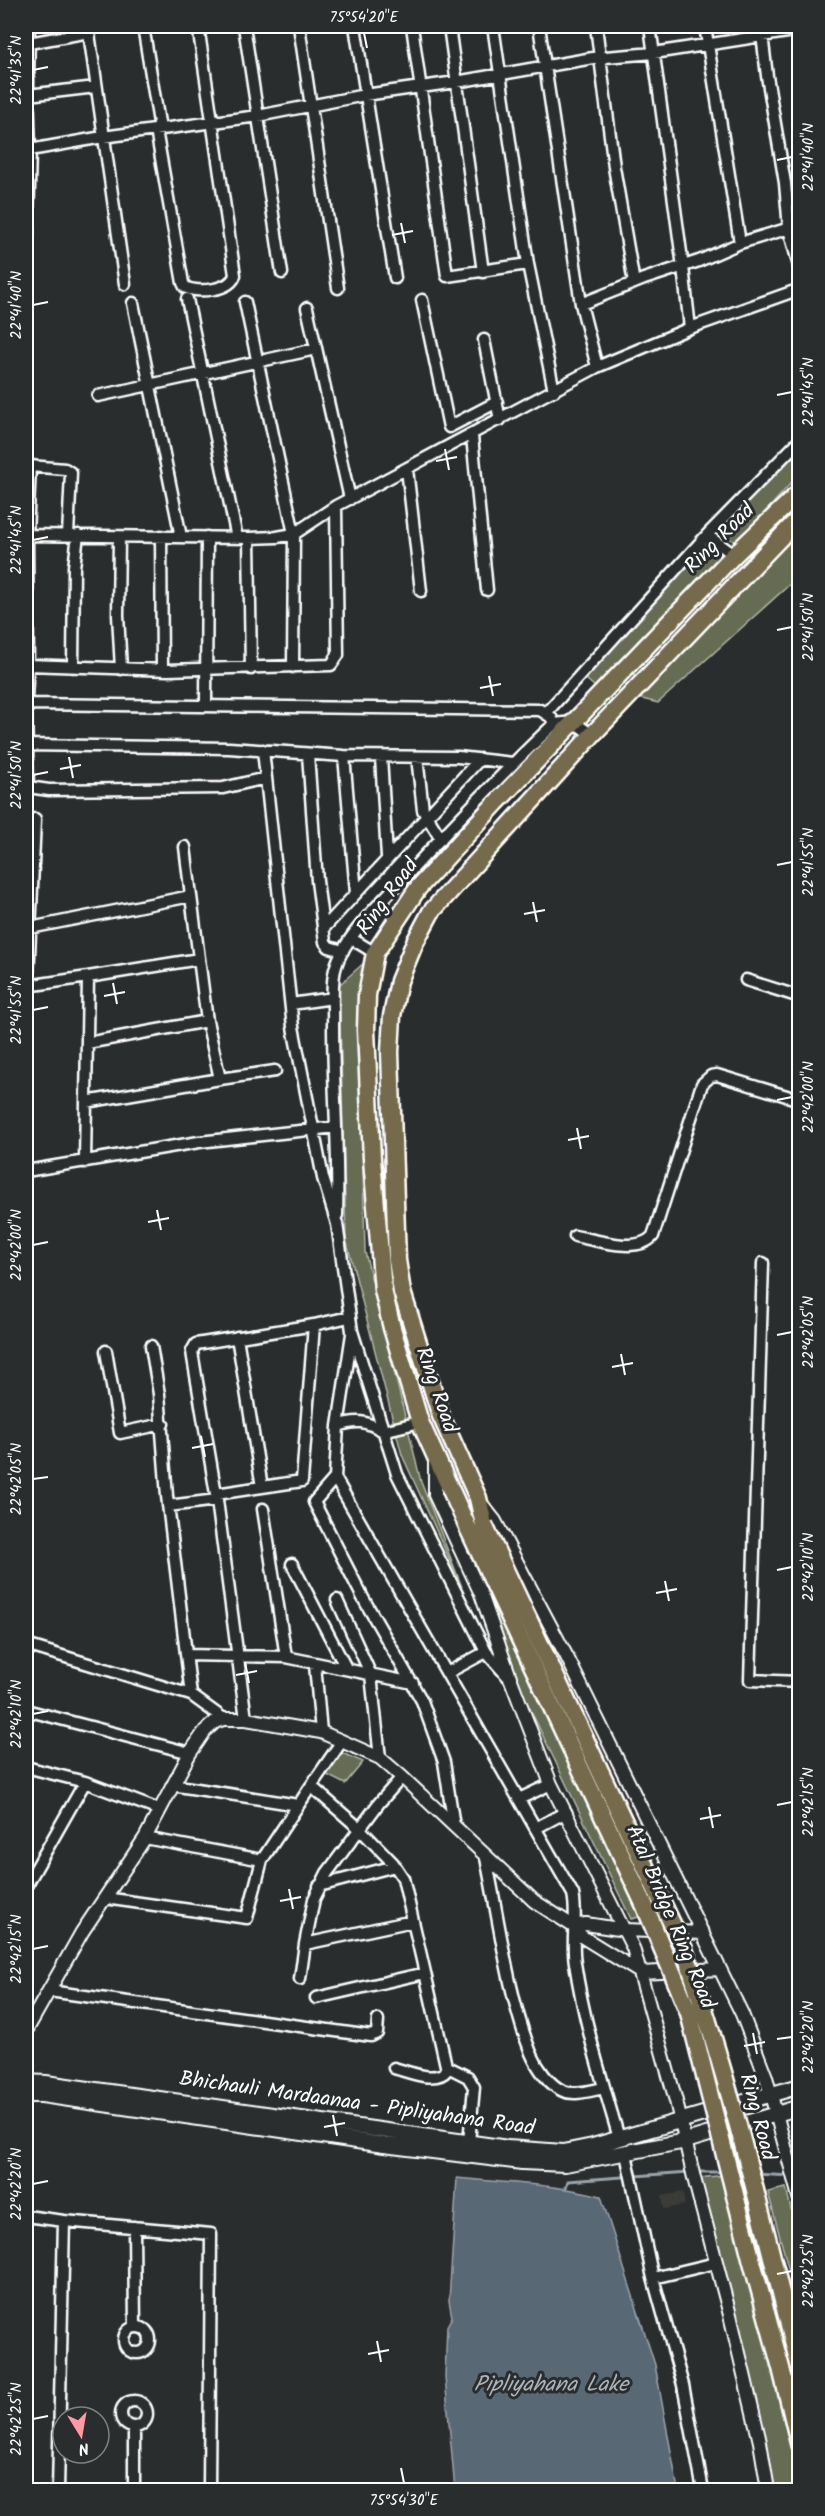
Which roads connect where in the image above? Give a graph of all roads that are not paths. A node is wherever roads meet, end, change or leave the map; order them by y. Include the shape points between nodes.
1 (29, 26) edge
2 (143, 26) edge
3 (198, 26) edge
4 (244, 26) edge
5 (299, 26) edge
6 (355, 26) edge
7 (412, 26) edge
8 (449, 26) edge
9 (494, 26) edge
10 (539, 26) edge
11 (596, 26) edge
12 (650, 26) edge
13 (705, 26) edge
14 (88, 29) edge
15 (800, 30) edge
16 (762, 31) edge
17 (29, 43) junction
18 (707, 45) junction
19 (654, 53) junction
20 (601, 58) junction
21 (545, 66) junction
22 (501, 74) junction
23 (456, 82) junction
24 (96, 87) junction
25 (420, 87) junction
26 (27, 89) edge
27 (365, 95) junction
28 (312, 104) junction
29 (258, 116) junction
30 (212, 121) junction
31 (158, 129) junction
32 (103, 136) junction
33 (30, 150) junction
34 (794, 227) edge
35 (740, 243) junction
36 (528, 264) junction
37 (683, 267) junction
38 (800, 270) edge
39 (483, 272) junction
40 (282, 273) dead end
41 (395, 278) dead end
42 (634, 283) junction
43 (125, 284) dead end
44 (338, 288) dead end
45 (800, 289) edge
46 (26, 297) edge
47 (187, 299) dead end
48 (423, 300) dead end
49 (246, 302) dead end
50 (133, 303) dead end
51 (581, 304) junction
52 (307, 308) dead end
53 (690, 328) junction
54 (484, 340) dead end
55 (316, 349) junction
56 (258, 361) junction
57 (597, 367) junction
58 (203, 373) junction
59 (150, 384) junction
60 (554, 391) junction
61 (98, 396) dead end
62 (496, 402) junction
63 (500, 420) junction
64 (449, 427) junction
65 (472, 436) junction
66 (800, 440) edge
67 (452, 446) junction
68 (28, 466) edge
69 (407, 469) junction
70 (800, 492) edge
71 (350, 499) junction
72 (336, 506) junction
73 (800, 517) edge
74 (294, 534) junction
75 (27, 535) junction
76 (73, 535) junction
77 (707, 535) junction
78 (161, 536) junction
79 (119, 537) junction
80 (181, 537) junction
81 (207, 537) junction
82 (237, 538) junction
83 (249, 538) junction
84 (734, 555) junction
85 (487, 590) dead end
86 (421, 591) dead end
87 (27, 665) edge
88 (74, 667) junction
89 (293, 667) junction
90 (120, 669) junction
91 (251, 669) junction
92 (162, 670) junction
93 (206, 670) junction
94 (26, 698) edge
95 (26, 704) edge
96 (206, 705) junction
97 (26, 712) edge
98 (546, 713) junction
99 (574, 722) junction
100 (554, 724) junction
101 (591, 735) junction
102 (26, 745) edge
103 (263, 750) junction
104 (308, 754) junction
105 (345, 756) junction
106 (417, 756) junction
107 (381, 757) junction
108 (480, 759) junction
109 (513, 763) junction
110 (266, 778) junction
111 (27, 787) edge
112 (426, 817) junction
113 (35, 819) dead end
114 (441, 839) junction
115 (185, 847) dead end
116 (387, 857) junction
117 (29, 876) edge
118 (356, 892) junction
119 (190, 896) junction
120 (30, 928) junction
121 (323, 929) junction
122 (352, 939) junction
123 (343, 951) junction
124 (375, 953) junction
125 (199, 959) junction
126 (88, 977) junction
127 (746, 980) dead end
128 (27, 986) edge
129 (333, 998) junction
130 (800, 998) edge
131 (291, 1004) junction
132 (207, 1021) junction
133 (26, 1025) edge
134 (87, 1043) junction
135 (274, 1071) dead end
136 (220, 1079) junction
137 (800, 1100) edge
138 (86, 1102) junction
139 (336, 1126) junction
140 (313, 1128) junction
141 (84, 1162) junction
142 (26, 1172) edge
143 (337, 1224) junction
144 (575, 1236) dead end
145 (763, 1263) dead end
146 (349, 1317) junction
147 (314, 1325) junction
148 (352, 1331) junction
149 (237, 1337) junction
150 (151, 1346) dead end
151 (106, 1351) dead end
152 (420, 1422) junction
153 (163, 1424) junction
154 (338, 1426) junction
155 (383, 1431) junction
156 (435, 1457) junction
157 (335, 1478) junction
158 (262, 1487) junction
159 (478, 1498) junction
160 (168, 1506) junction
161 (263, 1509) dead end
162 (476, 1527) junction
163 (292, 1564) dead end
164 (338, 1600) dead end
165 (26, 1646) edge
166 (486, 1652) junction
167 (186, 1655) junction
168 (237, 1656) junction
169 (286, 1657) junction
170 (315, 1665) junction
171 (346, 1668) junction
172 (447, 1673) junction
173 (371, 1675) junction
174 (511, 1680) junction
175 (800, 1682) edge
176 (413, 1683) junction
177 (191, 1695) junction
178 (26, 1710) edge
179 (224, 1719) junction
180 (246, 1719) junction
181 (321, 1732) junction
182 (342, 1741) junction
183 (190, 1753) junction
184 (380, 1758) junction
185 (26, 1767) edge
186 (402, 1777) junction
187 (85, 1782) junction
188 (551, 1784) junction
189 (172, 1785) junction
190 (311, 1785) junction
191 (519, 1799) junction
192 (298, 1805) junction
193 (159, 1810) junction
194 (566, 1812) junction
195 (454, 1826) junction
196 (536, 1828) junction
197 (360, 1829) junction
198 (145, 1838) junction
199 (486, 1858) junction
200 (262, 1860) junction
201 (395, 1866) junction
202 (26, 1886) edge
203 (319, 1886) junction
204 (105, 1898) junction
205 (413, 1921) junction
206 (573, 1926) junction
207 (625, 1930) junction
208 (703, 1933) junction
209 (305, 1944) junction
210 (720, 1969) junction
211 (425, 1973) junction
212 (641, 1973) junction
213 (300, 1979) dead end
214 (49, 1991) junction
215 (316, 1998) dead end
216 (378, 2020) dead end
217 (26, 2031) edge
218 (448, 2067) junction
219 (394, 2068) dead end
220 (26, 2082) edge
221 (800, 2086) edge
222 (604, 2088) junction
223 (26, 2095) edge
224 (771, 2096) junction
225 (800, 2107) edge
226 (777, 2115) junction
227 (681, 2122) junction
228 (619, 2138) junction
229 (686, 2141) junction
230 (469, 2142) junction
231 (626, 2154) junction
232 (800, 2201) edge
233 (26, 2216) edge
234 (64, 2220) junction
235 (134, 2227) junction
236 (716, 2263) junction
237 (653, 2278) junction
238 (135, 2327) dead end
239 (800, 2368) edge
240 (134, 2427) dead end
241 (800, 2447) edge
242 (58, 2490) edge
243 (134, 2490) edge
244 (209, 2490) edge
245 (703, 2490) edge
246 (768, 2490) edge

1 - 17 street
2 - 31 street
3 - 30 street
4 - 29 street
5 - 28 street
6 - 27 street
7 - 25 street
8 - 23 street
9 - 22 street
10 - 21 street
11 - 20 street
12 - 19 street
13 - 18 street
14 - 17 street
14 - 24 street
15 - 16 street
16 - 18 street
16 - 34 street
17 - 26 street
18 - 19 street
18 - 35 street
19 - 20 street
19 - 37 street
20 - 21 street
20 - 42 street
21 - 22 street
21 - 51 street
22 - 23 street
22 - 36 street
23 - 25 street
23 - 39 street
24 - 26 street
24 - 32 street
25 - 27 street
25 - 39 street via 447,276
26 - 33 street
27 - 28 street
27 - 41 street
28 - 29 street
28 - 44 street
29 - 30 street
29 - 40 street
30 - 31 street
30 - 31 street via 235,275 228,285 214,288 190,290 183,283
31 - 32 street
32 - 33 street
32 - 43 street
33 - 46 street
34 - 35 street
34 - 38 street
35 - 37 street
36 - 39 street
36 - 60 street
37 - 42 street
37 - 53 street
42 - 51 street
45 - 53 street
47 - 58 street
48 - 64 street
49 - 56 street
50 - 59 street
51 - 57 street
52 - 55 street
53 - 57 street
54 - 62 street
55 - 56 street
55 - 71 street
56 - 58 street
56 - 74 street
57 - 60 street
58 - 59 street
58 - 82 street
59 - 61 street
59 - 80 street
60 - 63 street
62 - 63 street
62 - 64 street
63 - 65 street
64 - 67 street
65 - 67 street
65 - 85 street
66 - 77 street
67 - 69 street
68 - 75 street
68 - 76 street via 65,469 72,474
69 - 71 street
69 - 86 street
70 - 84 main road, Ring Road
71 - 72 street
72 - 74 street
72 - 89 street via 338,656 331,665
73 - 101 main road, Ring Road
74 - 83 street
74 - 89 street
75 - 76 street
75 - 87 street
76 - 79 street
76 - 88 street
77 - 84 street
77 - 98 street
78 - 79 street
78 - 80 street
78 - 92 street
79 - 90 street
80 - 81 street
81 - 82 street
81 - 93 street
82 - 83 street
83 - 91 street
84 - 99 main road, Ring Road
87 - 88 street
87 - 94 street
88 - 90 street
89 - 91 street
90 - 92 street
91 - 93 street
92 - 93 street
93 - 96 street
95 - 96 street
96 - 98 street
97 - 102 street
98 - 100 street
99 - 100 street
99 - 101 street
99 - 124 main road, Ring Road via 418,888
100 - 109 street
101 - 159 main road, Ring Road via 431,912 399,981 392,1016 397,1260 402,1292 441,1416
102 - 103 street
102 - 111 street
103 - 104 street
103 - 110 street
104 - 105 street
104 - 121 street
105 - 107 street
105 - 118 street
106 - 107 street
106 - 108 street
106 - 112 street
107 - 116 street
108 - 109 street
108 - 112 street
109 - 114 street
110 - 111 street via 223,788
110 - 131 street
112 - 114 street
112 - 116 street
113 - 117 street
114 - 122 street
115 - 119 street
116 - 118 street
117 - 120 street
118 - 121 street
119 - 120 street
119 - 125 street
120 - 128 street
121 - 123 street via 329,947
122 - 123 street
122 - 124 street
123 - 129 street via 336,965
124 - 152 main road, Ring Road via 366,1030 380,1270 392,1328
125 - 126 street
125 - 132 street
126 - 128 street
126 - 134 street
127 - 130 street
128 - 133 street
129 - 131 street
129 - 139 street
131 - 140 street
132 - 134 street
132 - 136 street
134 - 138 street
135 - 136 street
136 - 138 street
137 - 144 street via 717,1075 706,1079 653,1236 644,1244 633,1246
138 - 141 street
139 - 140 street
139 - 143 street
140 - 141 street
140 - 143 street
141 - 142 street
143 - 146 street
145 - 175 street via 750,1680
146 - 147 street
146 - 148 street
147 - 149 street
147 - 158 street via 302,1481
148 - 154 street
148 - 155 street
149 - 158 street
149 - 158 street via 196,1344 193,1358 216,1494
150 - 153 street
151 - 153 street via 120,1433
152 - 155 street
152 - 156 main road, Ring Road
153 - 160 street
154 - 155 street via 356,1420
154 - 157 street
155 - 166 street via 397,1474
156 - 162 main road, Ring Road
156 - 174 street via 435,1495 481,1594
157 - 172 street
157 - 176 street via 314,1502 363,1598
159 - 162 main road, Ring Road
159 - 208 street via 495,1521 557,1637
160 - 167 street
160 - 168 street via 217,1500
161 - 169 street
162 - 239 main road, Ring Road, bridge via 684,1949 702,2001
162 - 241 main road, Atal Bridge Ring Road, bridge via 645,1904 689,2013
163 - 171 street
164 - 173 street
165 - 177 street
166 - 172 street
166 - 174 street
167 - 168 street
167 - 177 street
168 - 169 street
168 - 180 street
169 - 170 street
170 - 171 street
170 - 181 street
171 - 173 street
172 - 191 street
173 - 176 street
173 - 184 street
174 - 188 street
176 - 195 street via 444,1762
177 - 179 street
178 - 183 street
179 - 180 street
179 - 183 street via 205,1731
180 - 181 street
181 - 182 street
182 - 184 street
182 - 190 street
183 - 189 street
184 - 186 street
185 - 187 street
186 - 195 street
186 - 197 street
187 - 193 street
187 - 202 street
188 - 191 street
188 - 194 street
189 - 192 street
189 - 193 street
190 - 192 street
190 - 197 street
191 - 196 street
192 - 200 street
193 - 198 street
194 - 196 street
194 - 207 street
195 - 199 street
196 - 206 street via 573,1894
197 - 201 street
197 - 203 street
198 - 200 street
198 - 204 street
199 - 206 street via 534,1901
199 - 222 street via 514,1995 531,2054 545,2076 565,2092
200 - 204 street via 247,1918
201 - 203 street
201 - 205 street via 403,1878
203 - 209 street
204 - 214 street
205 - 209 street
205 - 211 street
206 - 207 street
206 - 212 street via 582,1936
206 - 222 street via 579,1991
207 - 208 street
207 - 212 street
208 - 210 street
209 - 213 street
210 - 212 street
210 - 224 street via 742,2014
211 - 215 street
211 - 218 street
212 - 227 street
214 - 216 street via 372,2037 377,2033
214 - 217 street
218 - 219 street via 434,2077
218 - 230 street via 468,2077 474,2087
220 - 230 main road, Bhichauli Mardaanaa - Pipliyahana Road
221 - 224 main road, Bhichauli Mardaanaa - Pipliyahana Road
222 - 228 street
223 - 231 main road, Bhichauli Mardaanaa - Pipliyahana Road via 522,2162 565,2164
224 - 226 street
224 - 227 main road, Bhichauli Mardaanaa - Pipliyahana Road
225 - 226 main road, Bhichauli Mardaanaa - Pipliyahana Road
226 - 229 main road, Bhichauli Mardaanaa - Pipliyahana Road
226 - 232 street
227 - 228 main road, Bhichauli Mardaanaa - Pipliyahana Road
227 - 229 street
228 - 230 main road, Bhichauli Mardaanaa - Pipliyahana Road via 563,2152
229 - 231 main road, Bhichauli Mardaanaa - Pipliyahana Road
229 - 236 street
231 - 237 street
233 - 234 street
234 - 235 street
234 - 242 street
235 - 238 street
235 - 244 street via 211,2234
236 - 237 street
236 - 246 street
237 - 245 street via 683,2385
240 - 243 street

